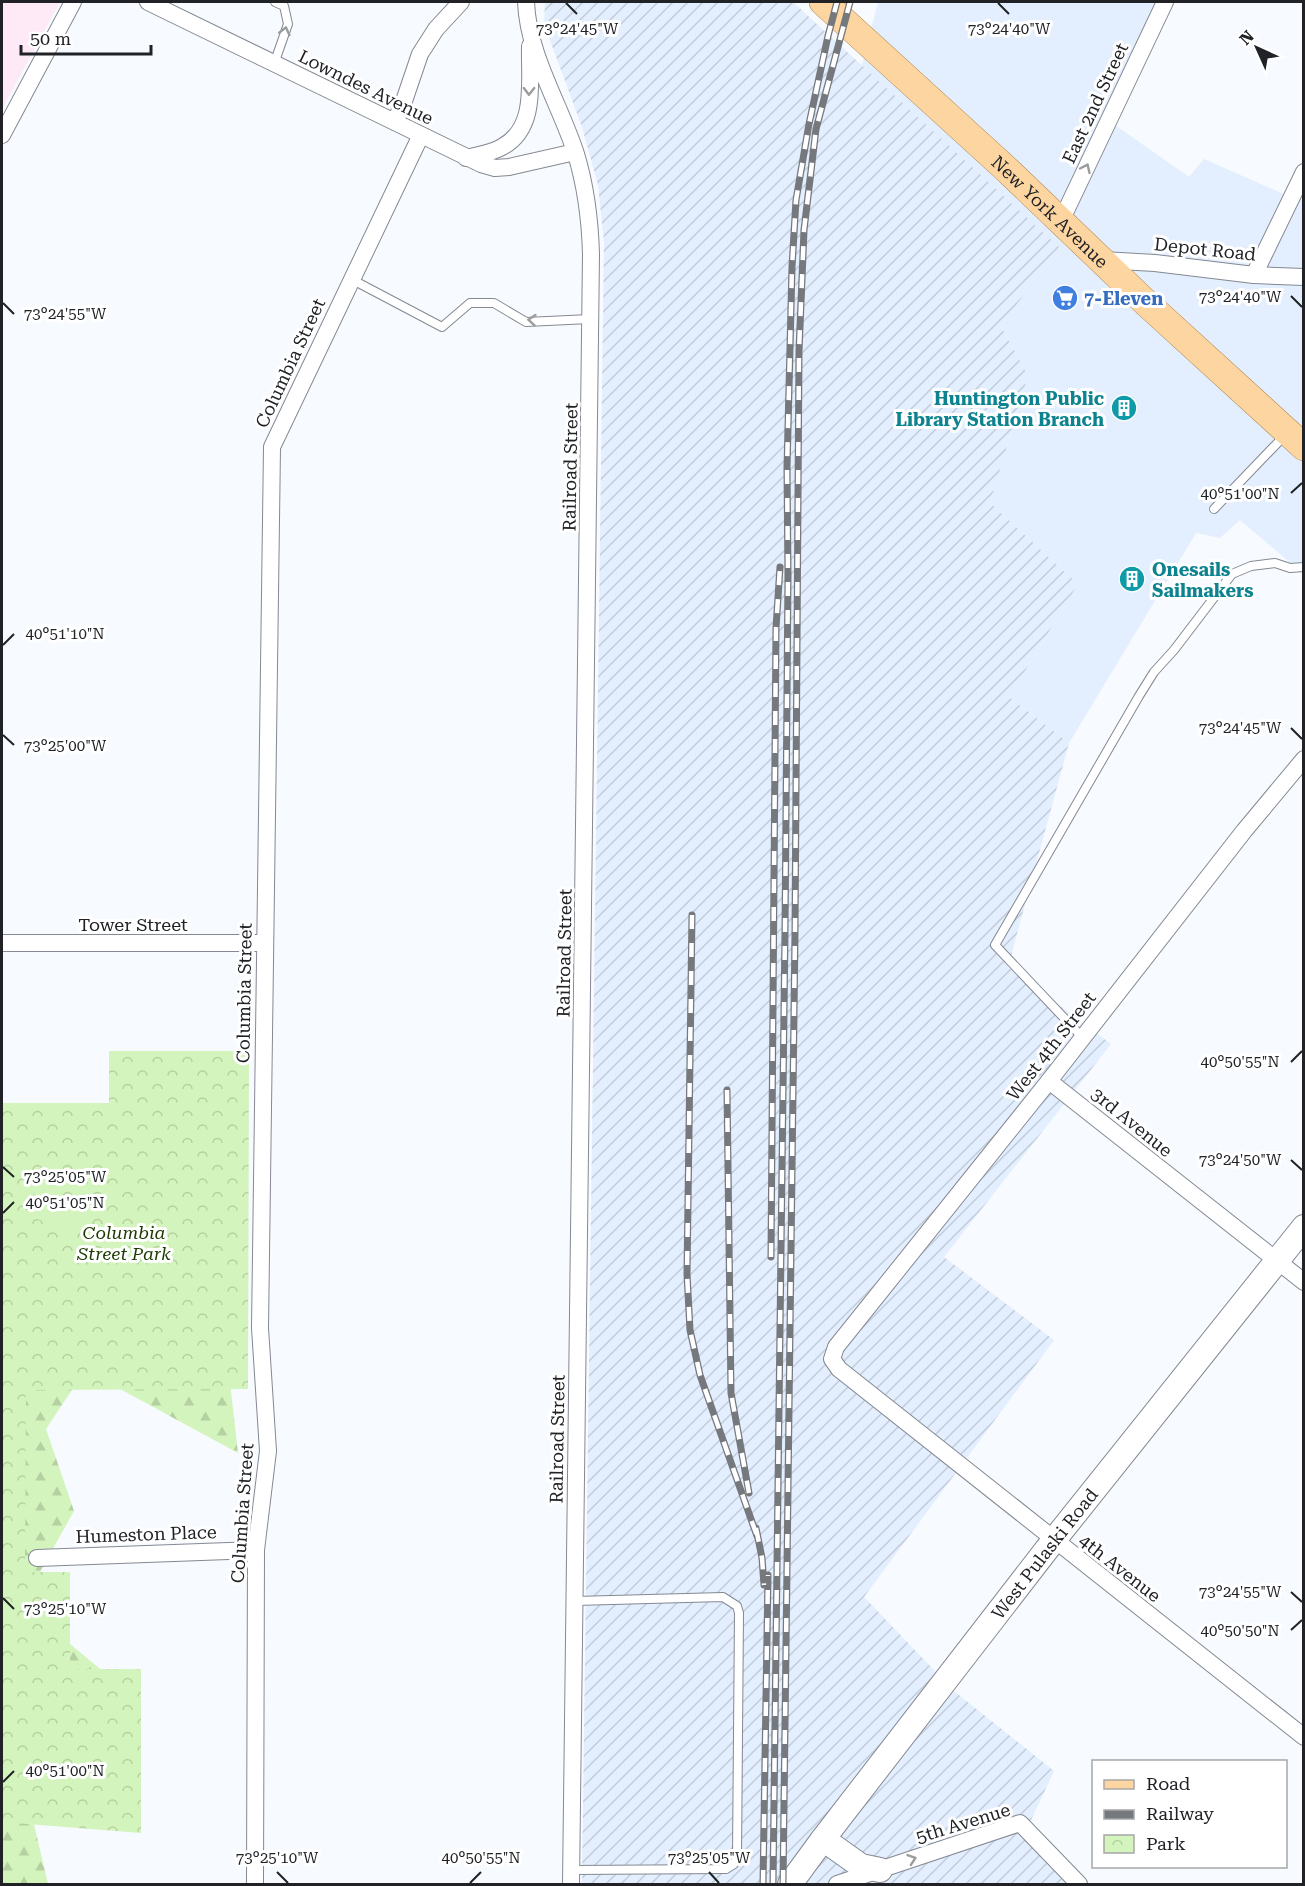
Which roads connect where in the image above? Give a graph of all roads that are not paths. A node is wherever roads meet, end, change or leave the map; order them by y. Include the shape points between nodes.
1 (73, 2) edge
2 (148, 2) edge
3 (275, 2) edge
4 (461, 2) edge
5 (526, 2) edge
6 (823, 2) edge
7 (1165, 2) edge
8 (530, 33) junction
9 (274, 64) junction
10 (395, 122) junction
11 (2, 135) edge
12 (421, 135) junction
13 (575, 152) junction
14 (466, 158) junction
15 (1304, 172) edge
16 (1061, 221) junction
17 (1102, 260) junction
18 (1254, 275) junction
19 (1304, 277) edge
20 (351, 279) junction
21 (590, 319) junction
22 (1296, 440) edge
23 (1214, 509) dead end
24 (1304, 567) edge
25 (1304, 759) edge
26 (2, 943) edge
27 (264, 943) junction
28 (1083, 1038) junction
29 (1049, 1081) junction
30 (1304, 1227) edge
31 (1276, 1262) junction
32 (1304, 1282) edge
33 (832, 1359) joint
34 (1054, 1540) junction
35 (256, 1550) junction
36 (37, 1558) dead end
37 (575, 1601) junction
38 (1304, 1737) edge
39 (823, 1839) junction
40 (880, 1869) junction
41 (571, 1877) edge
42 (255, 1884) edge
43 (790, 1884) edge
44 (837, 1884) edge
45 (1078, 1884) edge

1 - 11 street
2 - 9 street, Lowndes Avenue
9 -> 3 lane via 288,24 284,6
4 - 10 street via 420,54
5 - 8 street, Railroad Street
6 - 16 main road, New York Avenue
16 -> 7 street, East 2nd Street
8 - 13 street, Railroad Street
8 -> 14 street, Railroad Street via 529,107 525,122 518,135 502,148
9 - 10 street, Lowndes Avenue
10 - 12 street, Lowndes Avenue
12 - 14 street, Lowndes Avenue
12 - 20 street, Columbia Street
13 - 14 street, Lowndes Avenue via 495,168
13 - 21 street, Railroad Street via 590,220
15 - 18 street
16 - 17 main road, New York Avenue
17 - 18 street, Depot Road
17 - 22 main road, New York Avenue
18 - 19 street, Depot Road
21 -> 20 lane via 526,322 494,303 470,303 442,327
20 - 27 street, Columbia Street via 272,447
21 - 37 street, Railroad Street
22 - 23 lane
24 - 28 lane via 1275,563 1251,566 1232,574 1154,672 995,945
25 - 28 street, West 4th Street
26 - 27 street, Tower Street
27 - 35 street, Columbia Street via 260,1328 268,1451
28 - 29 street, West 4th Street
29 - 31 street, 3rd Avenue
29 - 33 street, West 4th Street via 836,1347
30 - 31 main road, West Pulaski Road
31 - 32 street, 3rd Avenue
31 - 34 main road, West Pulaski Road
33 - 34 street, 4th Avenue via 839,1369
34 - 38 street, 4th Avenue
34 - 39 main road, West Pulaski Road
35 - 36 street, Humeston Place
35 - 42 street, Columbia Street
37 - 41 street, Railroad Street
37 - 41 lane via 723,1597 737,1606 737,1857 726,1869
39 - 40 main road via 861,1866
39 - 43 main road, West Pulaski Road
40 - 44 street, 5th Avenue
40 -> 45 street, 5th Avenue via 1020,1823

